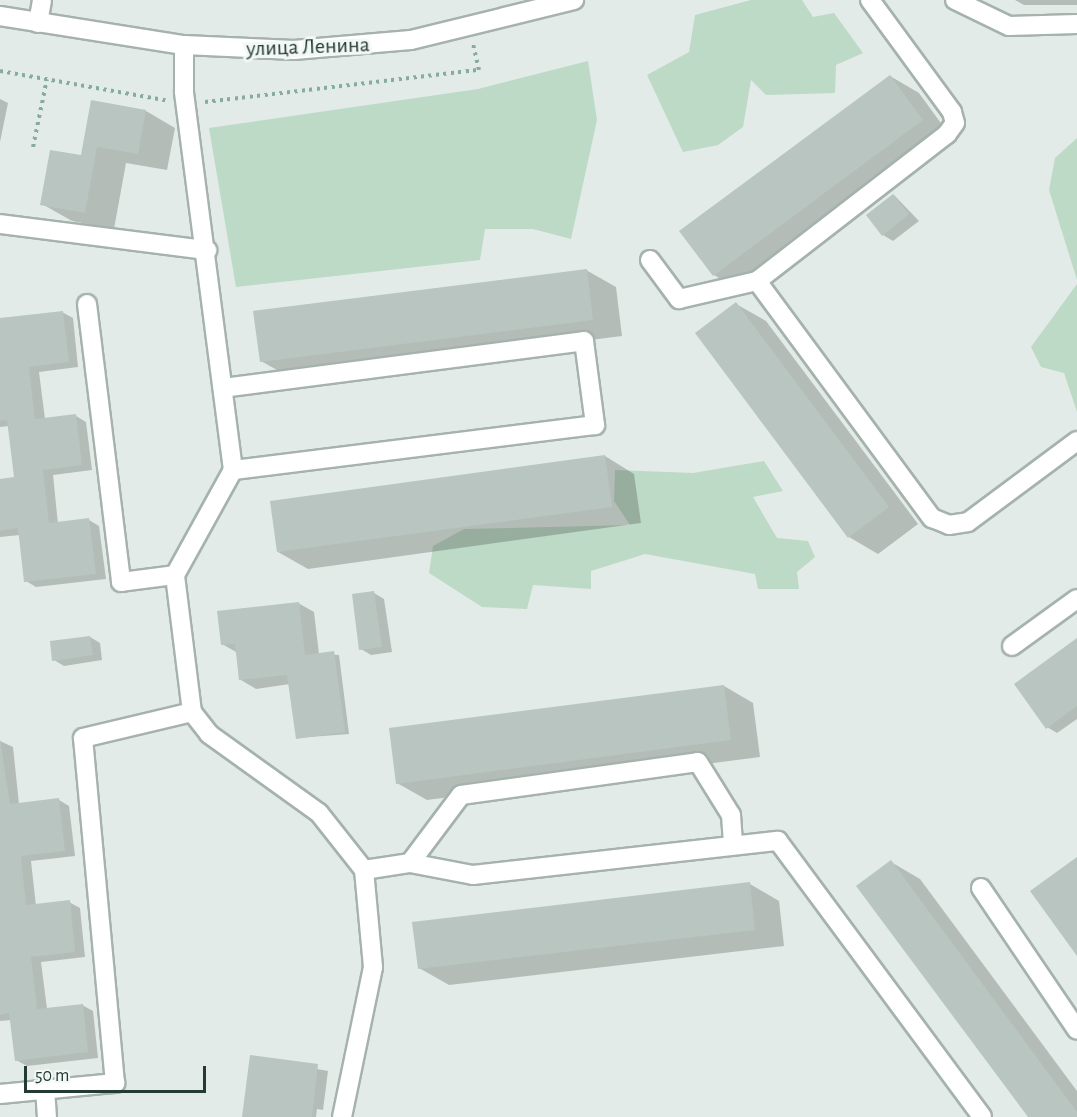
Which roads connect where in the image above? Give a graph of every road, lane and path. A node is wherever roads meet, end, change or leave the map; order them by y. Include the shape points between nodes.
1 (42, 0) edge
2 (574, 0) edge
3 (870, 0) edge
4 (955, 0) edge
5 (0, 16) edge
6 (38, 22) junction
7 (1077, 24) edge
8 (184, 45) junction
9 (478, 69) dead end
10 (0, 71) edge
11 (47, 79) junction
12 (186, 104) junction
13 (33, 147) dead end
14 (0, 224) edge
15 (207, 250) junction
16 (650, 260) dead end
17 (757, 280) junction
18 (87, 304) dead end
19 (223, 388) junction
20 (1077, 441) edge
21 (233, 470) junction
22 (175, 575) junction
23 (1077, 599) edge
24 (1012, 646) dead end
25 (192, 712) junction
26 (734, 845) junction
27 (410, 863) junction
28 (364, 870) junction
29 (981, 888) dead end
30 (1077, 1030) edge
31 (45, 1089) junction
32 (0, 1094) edge
33 (47, 1117) edge
34 (342, 1117) edge
35 (982, 1117) edge

1 - 6 street
2 - 8 street, улица Ленина via 484,26 371,45 294,50
3 - 17 street via 952,112 955,123 947,135
4 - 7 street via 1009,26
5 - 6 street, улица Ленина
6 - 8 street, улица Ленина
8 - 12 street
9 - 12 path
10 - 11 path
11 - 12 path
11 - 13 path
12 - 15 street
14 - 15 street
15 - 19 street
16 - 17 street via 678,299
17 - 20 street via 932,518 949,525 968,522
18 - 22 street via 121,582
19 - 21 street
19 - 21 street via 584,341 595,425
21 - 22 street
22 - 25 street
23 - 24 street
25 - 28 street via 209,734 319,813
25 - 31 street via 82,738 115,1083
26 - 27 street via 473,875
26 - 27 street via 731,815 698,762 461,795
26 - 35 street via 778,841
27 - 28 street
28 - 34 street via 372,967
29 - 30 street
31 - 32 street
31 - 33 street

